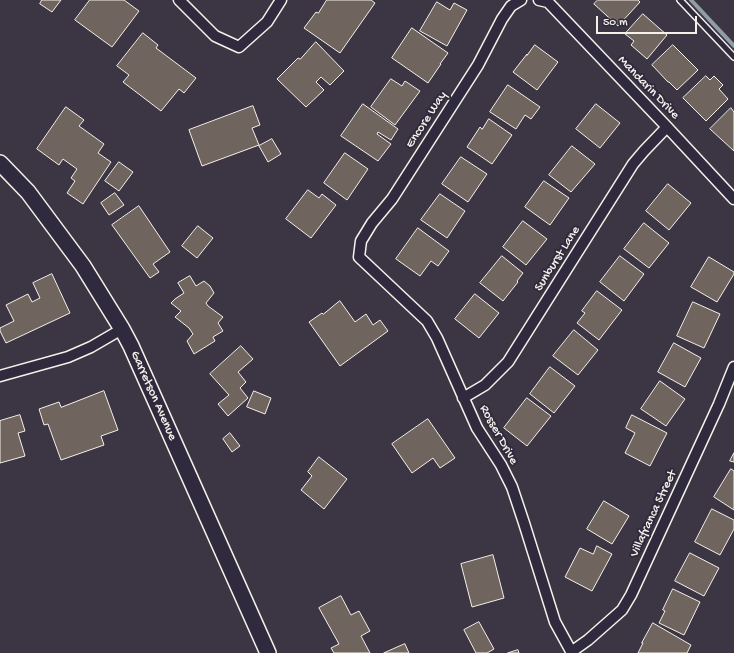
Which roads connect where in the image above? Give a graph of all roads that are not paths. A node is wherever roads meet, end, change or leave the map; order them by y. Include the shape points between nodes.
1 (179, 0) edge
2 (281, 0) edge
3 (521, 0) edge
4 (539, 0) edge
5 (680, 0) edge
6 (734, 57) edge
7 (667, 127) junction
8 (0, 163) edge
9 (734, 199) edge
10 (359, 257) joint
11 (122, 329) junction
12 (734, 367) edge
13 (0, 376) edge
14 (464, 398) junction
15 (268, 653) edge
16 (571, 653) edge

1 - 2 street via 215,36 239,47 267,22
3 - 10 street, Encore Way via 511,6 502,19 478,65 392,199 372,223 361,241
4 - 7 street, Mandarin Drive via 548,2
5 - 6 lane
7 - 9 street, Mandarin Drive
7 - 14 street, Sunburst Lane via 633,164 508,362 484,385
8 - 11 street, Garretson Avenue via 28,192 83,266
10 - 14 street, Rosser Drive via 427,321
11 - 13 street via 68,357
11 - 15 street, Garretson Avenue
12 - 16 street, Villafranca Street via 631,595 622,610
14 - 16 street, Rosser Drive via 477,428 512,487 555,622

